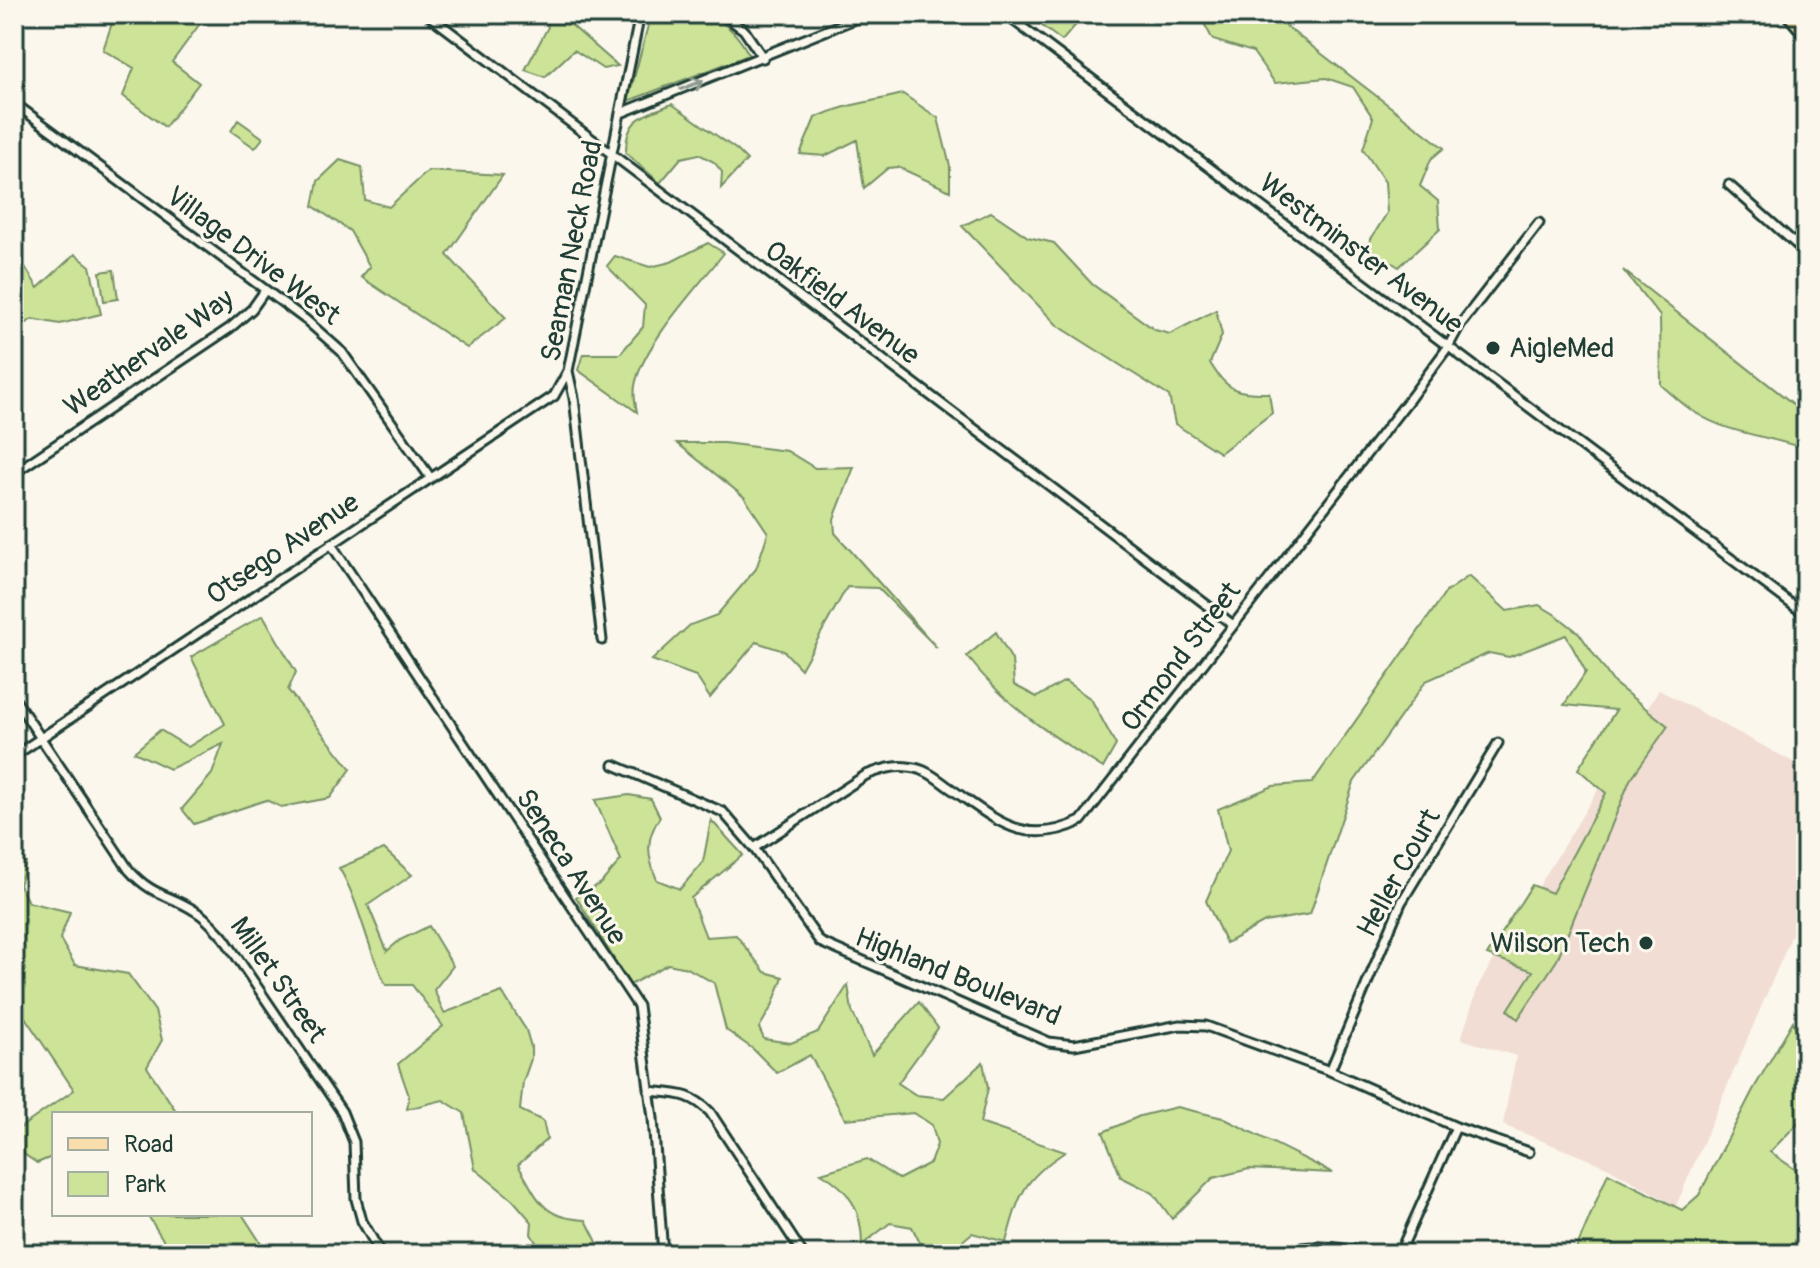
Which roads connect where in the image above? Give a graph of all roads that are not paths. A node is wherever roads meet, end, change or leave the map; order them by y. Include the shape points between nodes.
1 (427, 14) edge
2 (640, 14) edge
3 (722, 14) edge
4 (867, 14) edge
5 (1005, 14) edge
6 (1788, 14) edge
7 (1806, 35) edge
8 (763, 58) junction
9 (14, 103) edge
10 (621, 113) junction
11 (611, 156) junction
12 (1729, 185) dead end
13 (1539, 223) dead end
14 (1806, 253) edge
15 (264, 292) junction
16 (1448, 347) junction
17 (568, 371) junction
18 (14, 473) edge
19 (430, 477) junction
20 (331, 544) junction
21 (1806, 615) edge
22 (1232, 624) junction
23 (602, 640) dead end
24 (14, 698) edge
25 (41, 738) junction
26 (1498, 743) dead end
27 (14, 756) edge
28 (614, 765) dead end
29 (754, 848) junction
30 (1330, 1071) junction
31 (649, 1091) junction
32 (1456, 1127) junction
33 (1529, 1152) dead end
34 (381, 1254) edge
35 (663, 1254) edge
36 (803, 1254) edge
37 (1276, 1254) edge
38 (1368, 1254) edge
39 (1399, 1254) edge

1 - 11 street, Oakfield Avenue
2 - 10 street, Seaman Neck Road
3 - 8 street via 744,30
4 - 8 street
5 - 16 street, Westminster Avenue
6 - 7 main road
10 -> 8 street
9 - 15 street, Village Drive West
10 - 11 street, Seaman Neck Road
11 - 17 street, Seaman Neck Road
11 - 22 street, Oakfield Avenue
12 - 14 street
13 - 16 street, Ormond Street
15 - 18 street, Weathervale Way via 230,328
15 - 19 street, Village Drive West via 342,352
16 - 21 street, Westminster Avenue
16 - 22 street, Ormond Street
17 - 19 street, Otsego Avenue via 554,396
17 - 23 street, Seaman Neck Road
19 - 20 street, Otsego Avenue
20 - 25 street, Otsego Avenue
20 - 31 street, Seneca Avenue via 638,1006
22 - 29 street, Ormond Street via 1081,821 1045,833 1024,833 1005,826 925,771 886,767
24 - 25 street, Millet Street
25 - 27 street, Otsego Avenue
25 - 34 street, Millet Street via 143,887 192,909 224,938 342,1112 354,1142 362,1221
26 - 30 street, Heller Court via 1401,903
28 - 29 street, Highland Boulevard via 723,812
29 - 30 street, Highland Boulevard via 820,942 1049,1042 1074,1045 1180,1025 1206,1026
30 - 32 street, Highland Boulevard
31 - 35 street, Seneca Avenue
31 - 36 street via 697,1099 710,1112
32 - 33 street, Highland Boulevard
32 - 39 street
37 - 38 street via 1309,1247

